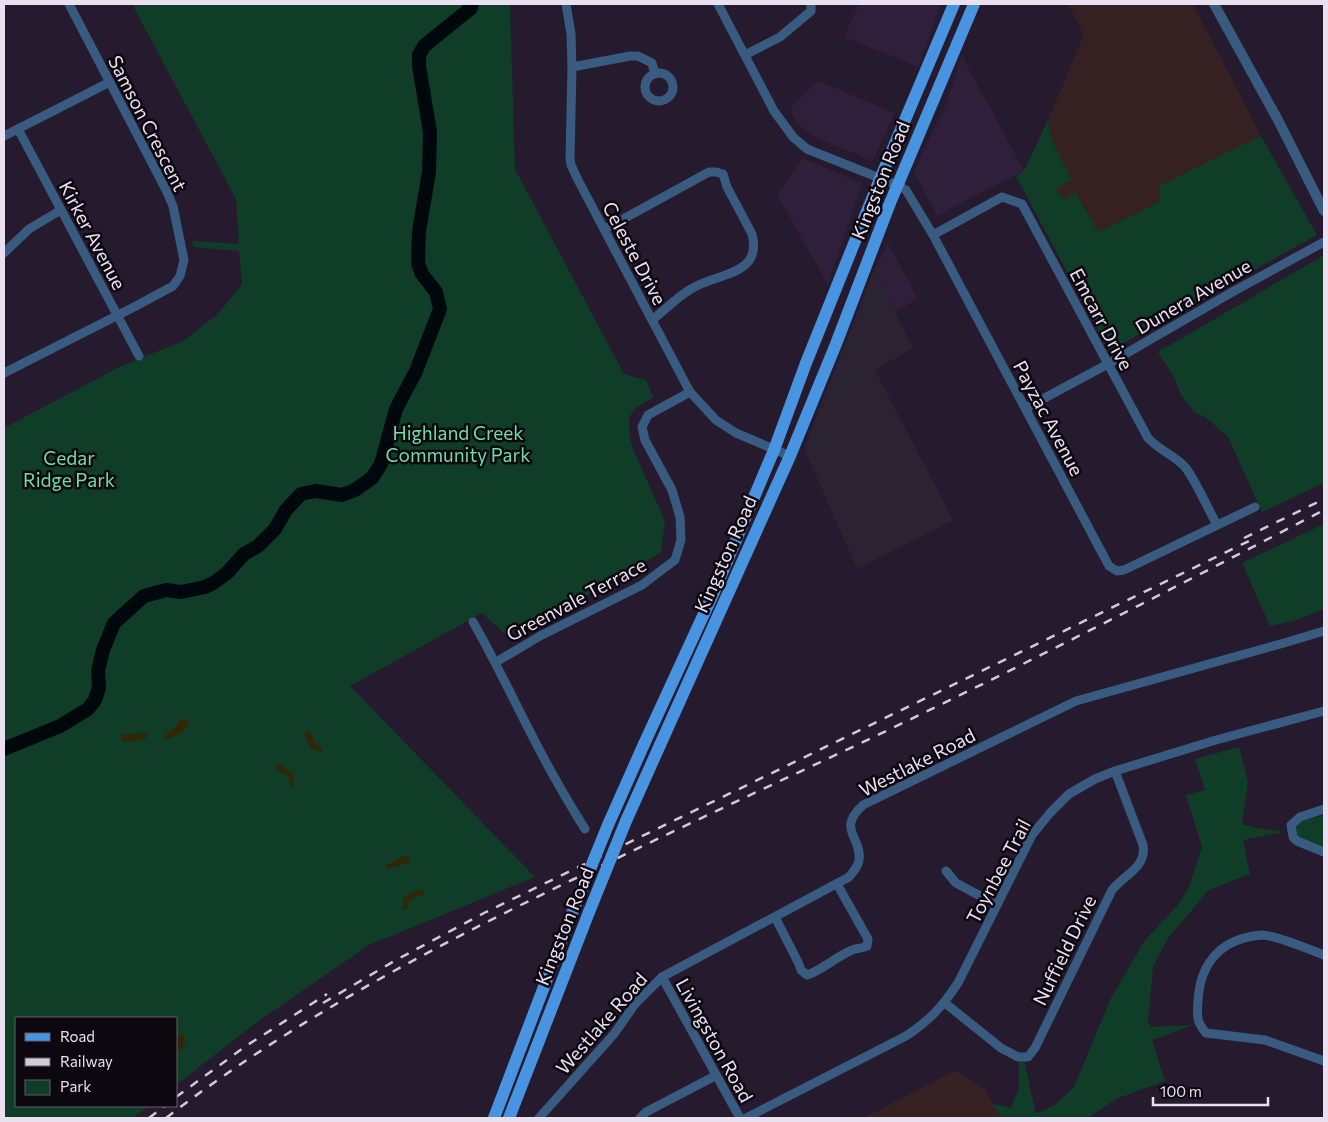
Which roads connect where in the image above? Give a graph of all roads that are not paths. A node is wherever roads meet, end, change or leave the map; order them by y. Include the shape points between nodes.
1 (69, 4) edge
2 (566, 4) edge
3 (718, 4) edge
4 (811, 4) edge
5 (954, 4) edge
6 (974, 4) edge
7 (1214, 4) edge
8 (745, 54) junction
9 (572, 67) junction
10 (655, 74) dead end
11 (110, 82) junction
12 (18, 129) junction
13 (4, 136) edge
14 (880, 179) junction
15 (897, 185) junction
16 (1323, 204) edge
17 (61, 210) junction
18 (605, 229) junction
19 (933, 235) junction
20 (1324, 242) edge
21 (4, 252) edge
22 (118, 316) junction
23 (652, 320) junction
24 (139, 356) dead end
25 (1108, 364) junction
26 (4, 373) edge
27 (690, 392) junction
28 (1026, 408) junction
29 (774, 450) junction
30 (790, 456) junction
31 (1255, 507) dead end
32 (1217, 525) junction
33 (473, 622) dead end
34 (1324, 631) edge
35 (496, 662) junction
36 (1324, 711) edge
37 (1114, 771) junction
38 (1324, 809) edge
39 (585, 829) dead end
40 (1324, 852) edge
41 (946, 871) dead end
42 (837, 884) junction
43 (996, 905) junction
44 (775, 917) junction
45 (1324, 955) edge
46 (662, 977) junction
47 (944, 1003) junction
48 (1324, 1061) edge
49 (715, 1076) junction
50 (494, 1118) edge
51 (509, 1118) edge
52 (540, 1118) edge
53 (640, 1118) edge
54 (740, 1118) edge
55 (746, 1118) edge

1 - 11 street, Samson Crescent
2 - 9 street, Celeste Drive
3 - 8 street
4 - 8 street via 811,11 792,28
5 - 14 main road, Kingston Road
6 - 15 main road, Kingston Road
7 - 16 street
8 - 14 street via 774,111 793,137 807,149
9 - 10 street via 638,56 652,63
9 - 18 street, Celeste Drive via 571,166
11 - 12 street
11 - 22 street, Samson Crescent via 170,198 184,260 180,276 173,286
12 - 13 street
12 - 17 street, Kirker Avenue
14 - 15 street
14 - 29 main road, Kingston Road
15 - 19 street, Payzac Avenue via 906,190
15 - 30 main road, Kingston Road
17 - 21 street via 29,228
17 - 22 street, Kirker Avenue
18 - 23 street, Celeste Drive
18 - 23 street via 709,172 723,174 752,234 753,254 740,269 692,288
19 - 25 street, Emcarr Drive via 1002,197 1022,204
19 - 28 street, Payzac Avenue
20 - 25 street, Dunera Avenue
22 - 24 street, Kirker Avenue
22 - 26 street, Samson Crescent
23 - 27 street, Celeste Drive
25 - 28 street, Dunera Avenue
25 - 32 street, Emcarr Drive via 1148,438 1186,468
27 - 29 street, Celeste Drive via 716,420
27 - 35 street, Greenvale Terrace via 648,415 642,428 645,440 672,490 680,517 681,540 675,560 642,585
28 - 32 street, Payzac Avenue via 1113,569 1124,570
29 - 30 street, Celeste Drive
29 - 50 main road, Kingston Road, bridge via 714,592 608,825
30 - 51 main road, Kingston Road, bridge via 626,821
31 - 32 street
33 - 35 street
34 - 42 street, Westlake Road via 1076,702 864,805 855,813 851,825 858,850 856,869
35 - 39 street via 556,782
36 - 37 street, Toynbee Trail
37 - 43 street, Toynbee Trail via 1069,794 1050,813 1032,835
37 - 47 street, Nuffield Drive via 1145,853 1139,866 1112,890 1035,1048 1028,1057 1018,1058 1000,1048
38 - 40 street via 1300,817 1291,826 1297,841
41 - 43 street via 956,883
42 - 44 street, Westlake Road
42 - 44 street via 868,939 860,950 854,949 807,975 800,970
43 - 47 street, Toynbee Trail via 958,984
44 - 46 street, Westlake Road
45 - 48 street via 1264,935 1238,940 1212,957 1198,994 1197,1016 1198,1024 1206,1033 1265,1040
46 - 49 street, Livingston Road
46 - 52 street, Westlake Road via 635,1004 614,1034
47 - 55 street, Toynbee Trail via 927,1022 906,1036
49 - 53 street
49 - 54 street, Livingston Road

